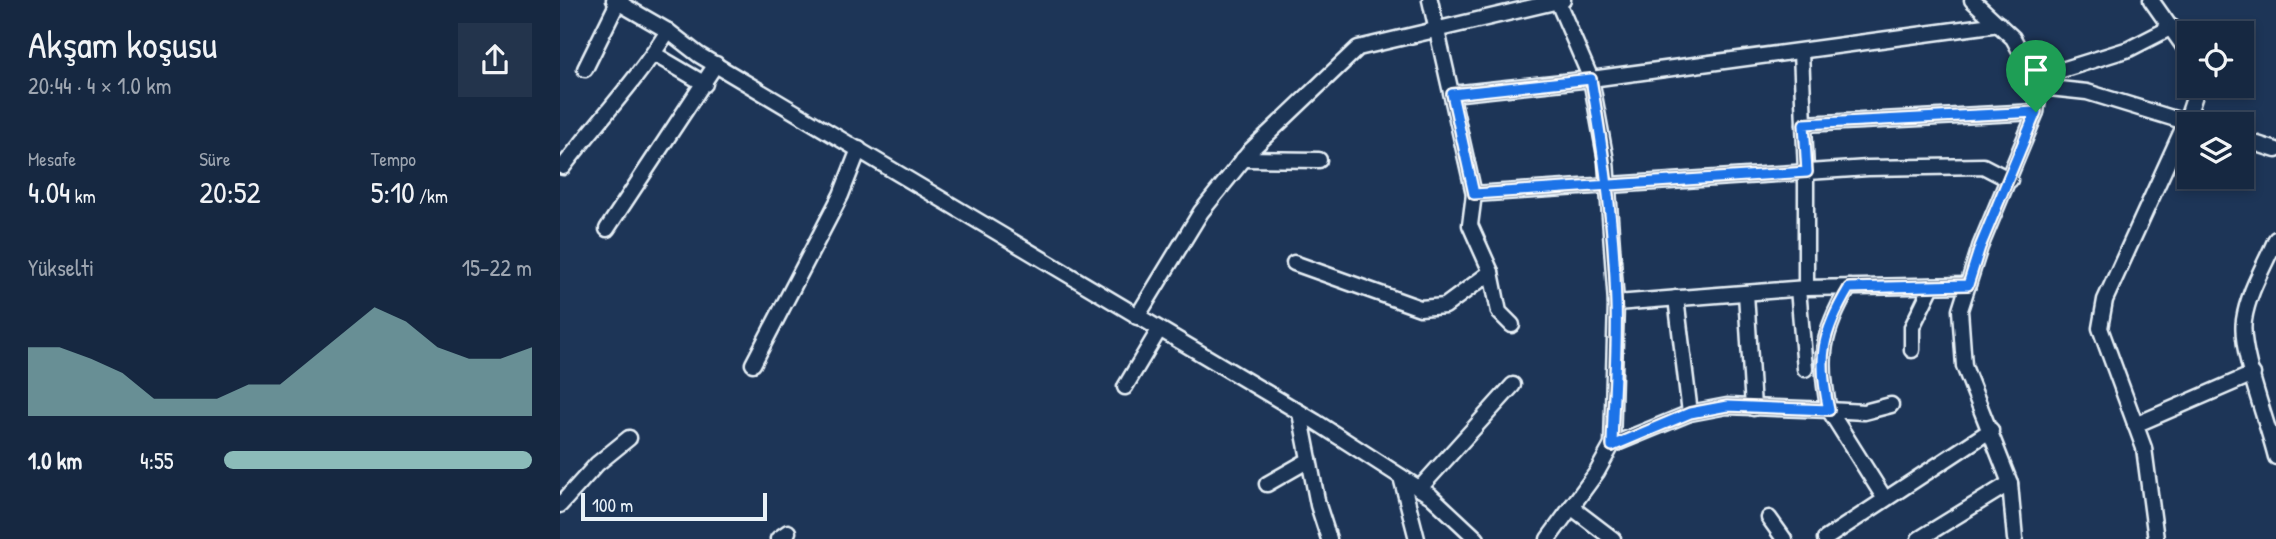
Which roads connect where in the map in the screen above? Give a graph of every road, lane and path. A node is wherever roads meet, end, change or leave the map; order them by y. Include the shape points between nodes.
1 (1430, 0) edge
2 (1560, 0) edge
3 (1972, 0) edge
4 (2151, 0) edge
5 (617, 1) edge
6 (1999, 24) junction
7 (2172, 27) junction
8 (1437, 28) junction
9 (668, 31) junction
10 (2177, 35) edge
11 (1801, 52) junction
12 (653, 54) junction
13 (716, 64) junction
14 (585, 69) dead end
15 (1591, 79) junction
16 (2038, 83) junction
17 (705, 84) junction
18 (1452, 94) junction
19 (2036, 112) junction
20 (2177, 119) edge
21 (1804, 124) junction
22 (2254, 143) edge
23 (2177, 148) edge
24 (859, 149) junction
25 (2276, 150) edge
26 (1243, 159) junction
27 (1320, 160) dead end
28 (563, 167) dead end
29 (1807, 172) junction
30 (2010, 180) junction
31 (1607, 185) junction
32 (1474, 194) junction
33 (607, 229) dead end
34 (2276, 239) edge
35 (1294, 263) dead end
36 (1491, 272) junction
37 (1968, 285) junction
38 (1932, 286) junction
39 (1849, 288) junction
40 (1802, 289) junction
41 (1746, 293) junction
42 (1676, 298) junction
43 (1616, 303) junction
44 (1136, 317) junction
45 (1512, 325) dead end
46 (1159, 330) junction
47 (1912, 350) dead end
48 (753, 364) dead end
49 (1805, 369) dead end
50 (2253, 374) junction
51 (1513, 385) dead end
52 (1125, 387) dead end
53 (1891, 405) dead end
54 (1753, 408) junction
55 (1829, 410) junction
56 (1300, 413) junction
57 (1690, 413) junction
58 (2135, 425) junction
59 (1991, 430) junction
60 (629, 438) dead end
61 (1612, 446) junction
62 (2276, 457) edge
63 (1309, 460) junction
64 (1401, 477) junction
65 (2010, 483) junction
66 (1267, 484) dead end
67 (1419, 489) junction
68 (1885, 499) junction
69 (560, 505) edge
70 (1571, 508) junction
71 (1769, 518) dead end
72 (1329, 539) edge
73 (1417, 539) edge
74 (1477, 539) edge
75 (1548, 539) edge
76 (1613, 539) edge
77 (1784, 539) edge
78 (1825, 539) edge
79 (1919, 539) edge
80 (2015, 539) edge
81 (2156, 539) edge

1 - 8 street
2 - 8 street
2 - 15 street
3 - 6 street
4 - 7 street
5 - 9 street
5 - 14 street
6 - 11 street
6 - 16 street via 2013,38
7 - 10 street
7 - 16 street via 2129,49 2110,52
8 - 18 street
8 - 26 street via 1358,48
9 - 12 street
9 - 13 street
11 - 15 street
11 - 21 street
12 - 17 street
12 - 28 street
13 - 17 street
13 - 24 street
15 - 18 street
15 - 31 street
16 - 19 street
16 - 20 street via 2087,92
17 - 33 street
18 - 32 street
19 - 21 street
19 - 30 street
21 - 29 street
22 - 25 street
23 - 58 street via 2105,300 2100,328
24 - 44 street
24 - 48 street via 841,195
26 - 27 street
26 - 44 street via 1201,212
29 - 30 street via 1983,166
29 - 31 street
29 - 40 street
30 - 37 street
31 - 32 street
31 - 43 street
32 - 36 street via 1470,225
34 - 50 street via 2243,323
35 - 36 street via 1419,308 1446,306
36 - 45 street via 1499,312
37 - 38 street
37 - 59 street via 1960,310 1964,366
38 - 39 street
38 - 47 street via 1912,327
39 - 40 street
39 - 55 street via 1826,332 1821,358
40 - 41 street
40 - 49 street
41 - 42 street
41 - 54 street
42 - 43 street
42 - 57 street
43 - 61 street
44 - 46 street
46 - 52 street
46 - 56 street
50 - 58 street
50 - 62 street
51 - 67 street
53 - 55 street via 1864,412
54 - 55 street
54 - 57 street via 1727,406
55 - 68 street
56 - 63 street
56 - 64 street
57 - 61 street
58 - 81 street via 2144,448
59 - 65 street
59 - 68 street
60 - 69 street via 597,464
61 - 70 street
63 - 66 street
63 - 72 street
64 - 67 street
64 - 73 street
65 - 79 street
65 - 80 street
67 - 74 street
68 - 78 street
70 - 75 street
70 - 76 street
71 - 77 street

